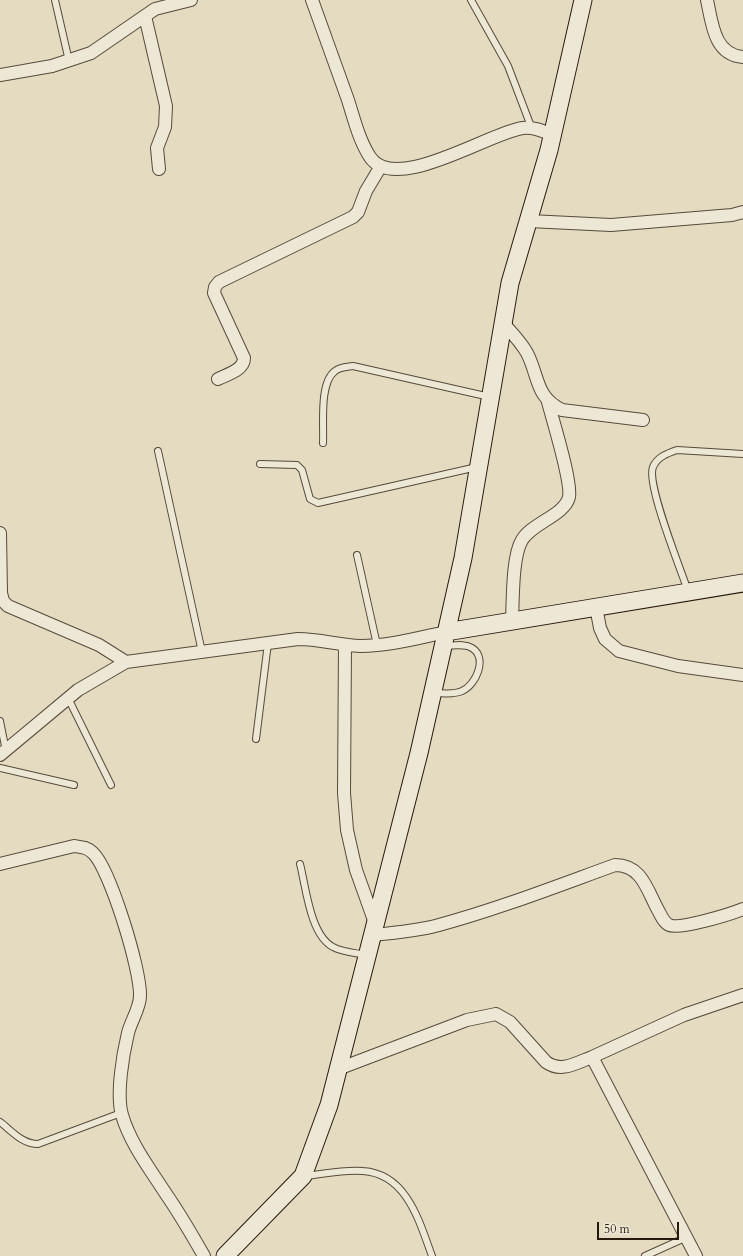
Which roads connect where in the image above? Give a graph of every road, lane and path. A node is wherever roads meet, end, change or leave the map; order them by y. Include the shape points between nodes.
1 (55, 0) edge
2 (191, 0) edge
3 (312, 0) edge
4 (471, 0) edge
5 (583, 0) edge
6 (707, 0) edge
7 (145, 16) junction
8 (743, 57) edge
9 (69, 61) junction
10 (0, 75) edge
11 (532, 129) junction
12 (553, 135) junction
13 (381, 166) junction
14 (159, 169) dead end
15 (743, 212) edge
16 (528, 221) junction
17 (504, 323) junction
18 (218, 379) dead end
19 (491, 397) junction
20 (548, 402) junction
21 (643, 420) dead end
22 (323, 443) dead end
23 (158, 451) dead end
24 (743, 454) edge
25 (260, 464) dead end
26 (479, 466) junction
27 (0, 533) edge
28 (357, 555) dead end
29 (743, 583) edge
30 (0, 589) edge
31 (689, 592) junction
32 (596, 607) junction
33 (512, 621) junction
34 (445, 639) junction
35 (268, 643) junction
36 (346, 645) junction
37 (377, 645) junction
38 (202, 652) junction
39 (126, 662) junction
40 (743, 674) edge
41 (432, 693) junction
42 (68, 698) junction
43 (0, 721) edge
44 (256, 739) dead end
45 (3, 753) edge
46 (0, 768) edge
47 (74, 785) dead end
48 (111, 785) dead end
49 (0, 864) edge
50 (300, 864) dead end
51 (743, 909) edge
52 (374, 929) junction
53 (367, 956) junction
54 (743, 995) edge
55 (592, 1057) junction
56 (338, 1069) junction
57 (122, 1113) junction
58 (0, 1122) edge
59 (303, 1176) junction
60 (686, 1237) junction
61 (204, 1256) edge
62 (225, 1256) edge
63 (432, 1256) edge
64 (645, 1256) edge
65 (696, 1256) edge

1 - 9 lane
2 - 7 street via 155,9
3 - 13 street via 359,134 370,157
4 - 11 lane via 508,66
5 - 12 street
6 - 8 street via 720,44 727,53
7 - 9 street via 91,53
7 - 14 street via 166,106 165,127 157,148
9 - 10 street
11 - 12 street
11 - 13 street via 516,130 422,165 400,169
12 - 16 street
13 - 18 street via 353,217 219,282 215,287 214,293 244,358 240,368
15 - 16 street via 610,225
16 - 17 street via 510,283
17 - 19 street
17 - 20 street via 526,351 539,388
19 - 22 lane via 353,366 344,367 336,371 325,386
19 - 26 street
20 - 21 street via 562,410
20 - 33 street via 570,496 565,506 533,528 522,539 516,564
23 - 38 lane
24 - 31 lane via 677,450 660,458 653,467 653,489
25 - 26 lane via 297,465 302,470 310,499 318,503
26 - 34 street via 463,558
27 - 30 street
28 - 37 lane
29 - 31 street
30 - 39 street via 3,601 14,610 98,645
31 - 32 street
32 - 33 street
32 - 40 street via 600,628 605,638 619,651 678,666
33 - 34 street
34 - 37 street
34 - 41 street
34 - 41 lane via 471,647 480,662 475,678 468,688 456,693
35 - 36 street via 318,639
35 - 38 street
35 - 44 lane
36 - 37 street
36 - 52 street via 344,793 347,830
38 - 39 street
39 - 42 street
41 - 52 street
42 - 45 street
42 - 48 lane
43 - 45 lane
46 - 47 lane
49 - 57 street via 79,846 93,853 106,873 136,961 140,986 140,998 128,1033 121,1090
50 - 53 lane via 313,919 322,938 335,948
51 - 52 street via 690,924 669,925 661,916 639,874 624,865 615,865 438,926 403,932
52 - 53 street
53 - 56 street
54 - 55 street via 684,1015
55 - 56 street via 565,1067 552,1066 510,1022 496,1014 467,1020
55 - 60 street
56 - 59 street via 329,1105
57 - 58 lane via 38,1144 20,1138
57 - 61 street via 127,1129 145,1162
59 - 62 street
59 - 63 lane via 362,1171 389,1178 407,1198 417,1216
60 - 64 lane
60 - 65 street

